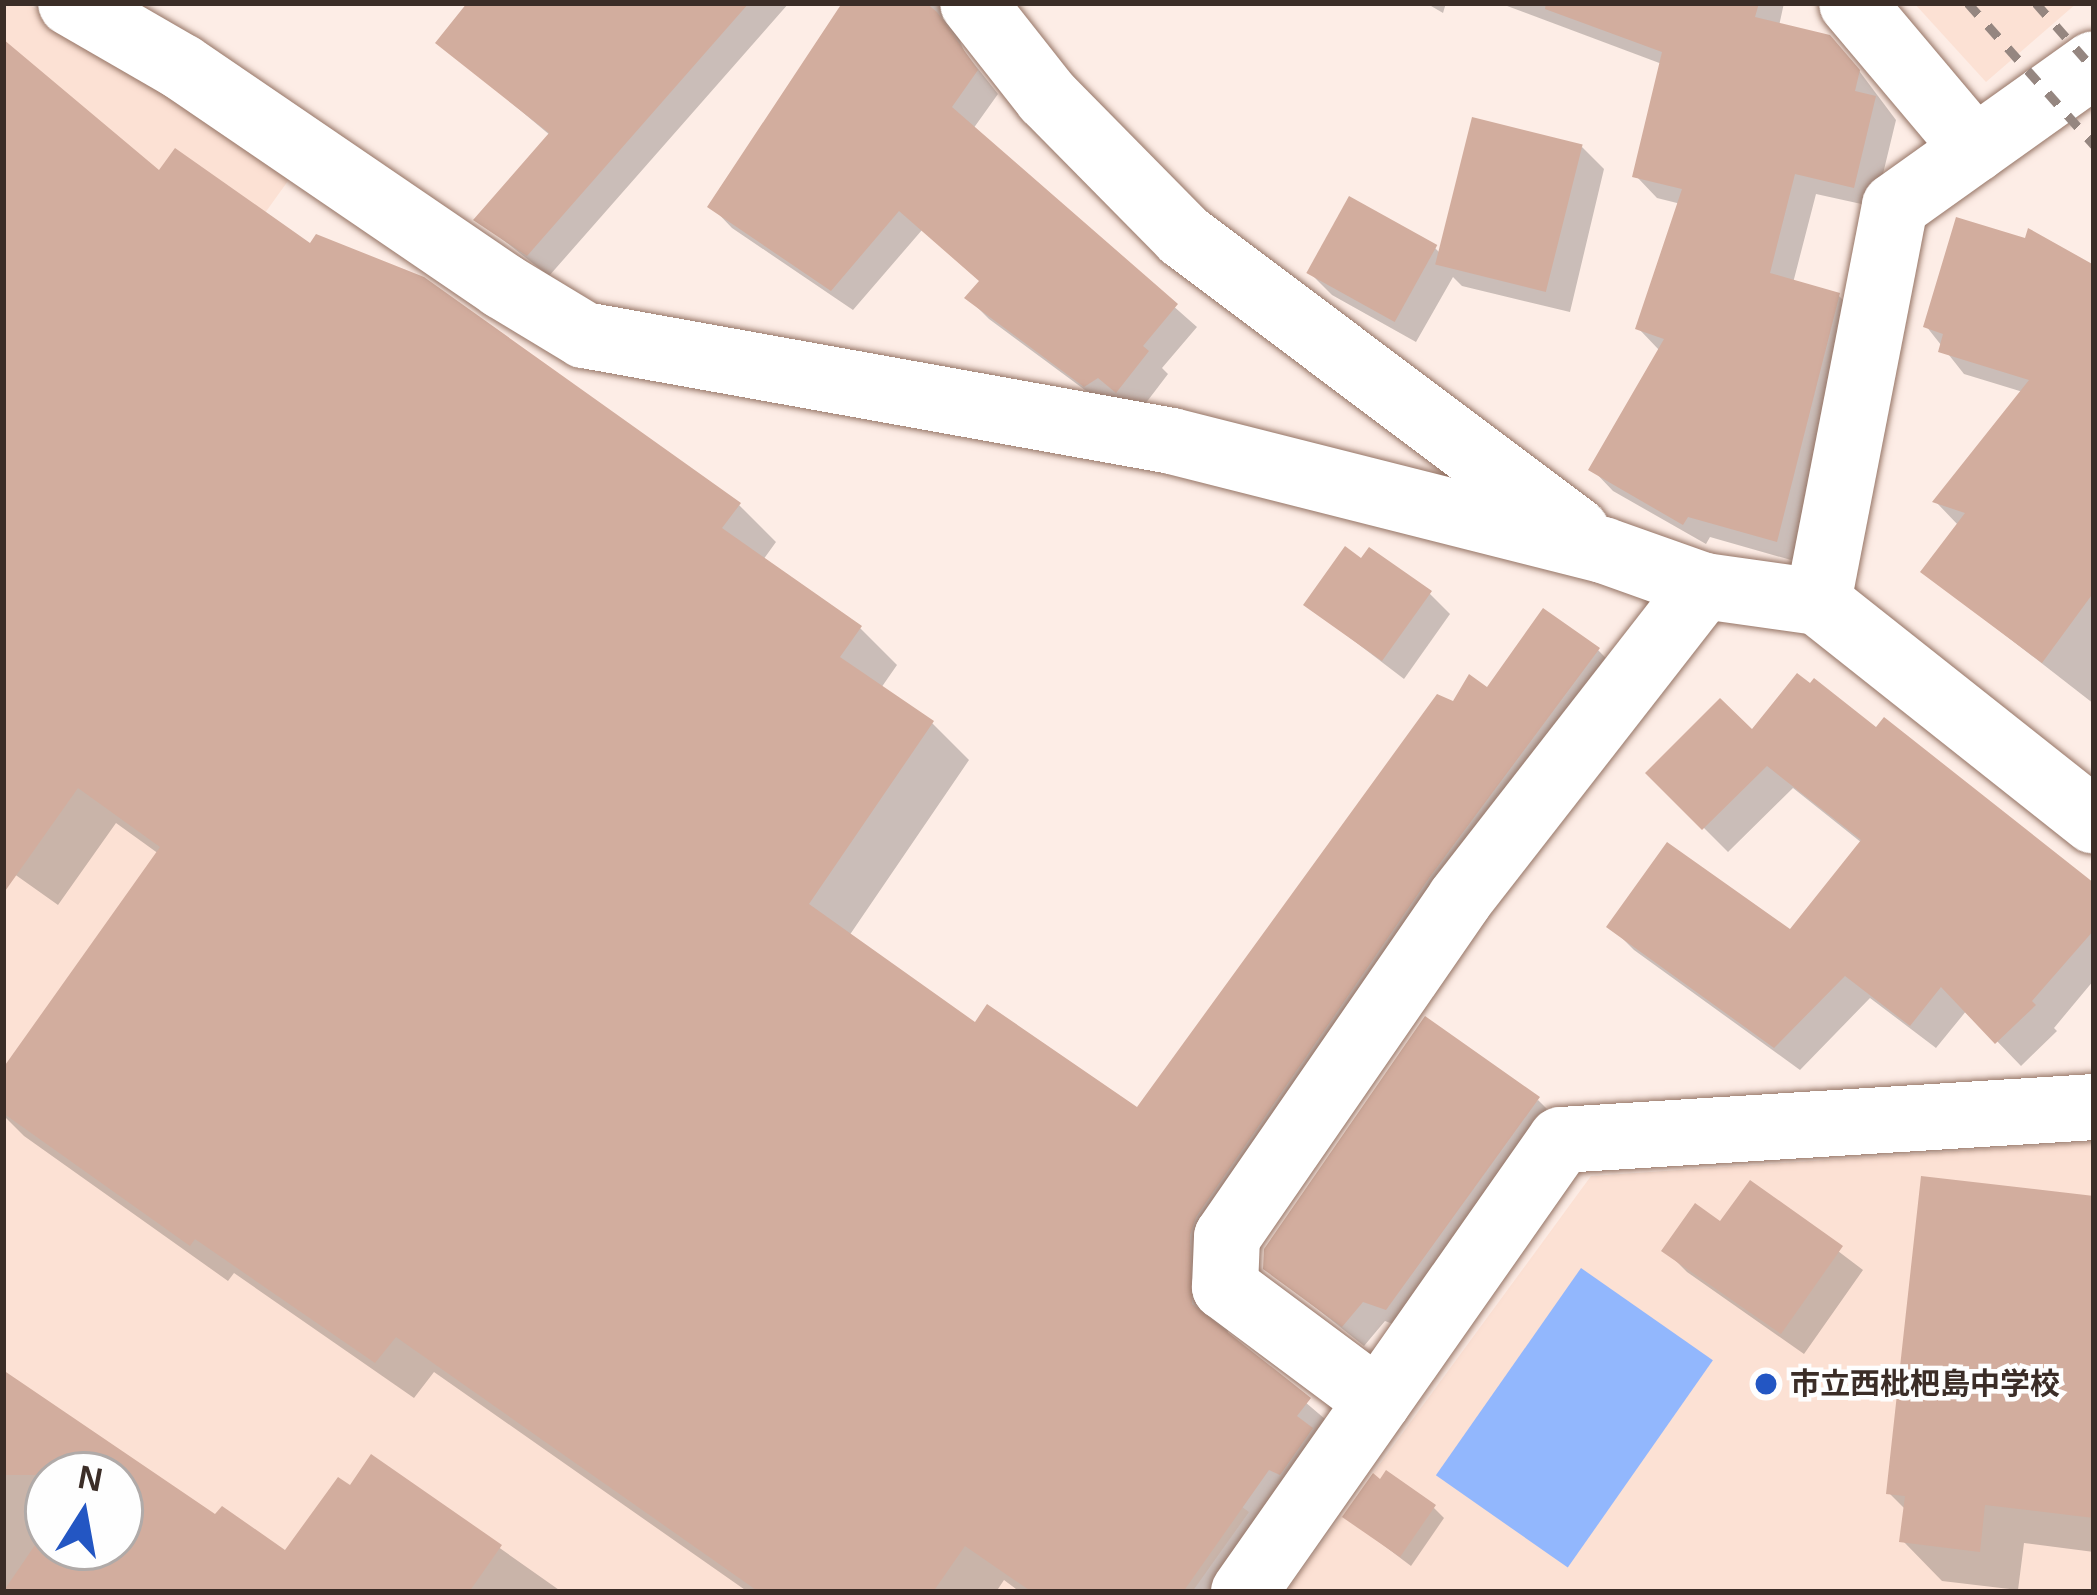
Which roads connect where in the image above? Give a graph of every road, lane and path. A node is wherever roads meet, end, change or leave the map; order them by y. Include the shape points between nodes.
1 (71, 3) edge
2 (973, 3) edge
3 (1852, 3) edge
4 (2094, 64) edge
5 (1975, 149) junction
6 (1603, 550) junction
7 (1704, 586) junction
8 (1818, 602) junction
9 (2094, 821) edge
10 (2094, 1107) edge
11 (1378, 1401) junction
12 (1244, 1592) edge

1 - 6 street via 182,67 584,335 1172,441
2 - 6 street via 1047,97 1184,236
3 - 5 street
4 - 5 street
5 - 8 street via 1895,206
6 - 7 street
7 - 8 street
7 - 11 street via 1460,899 1227,1237 1225,1287
8 - 9 street
10 - 11 street via 1561,1140
11 - 12 street

